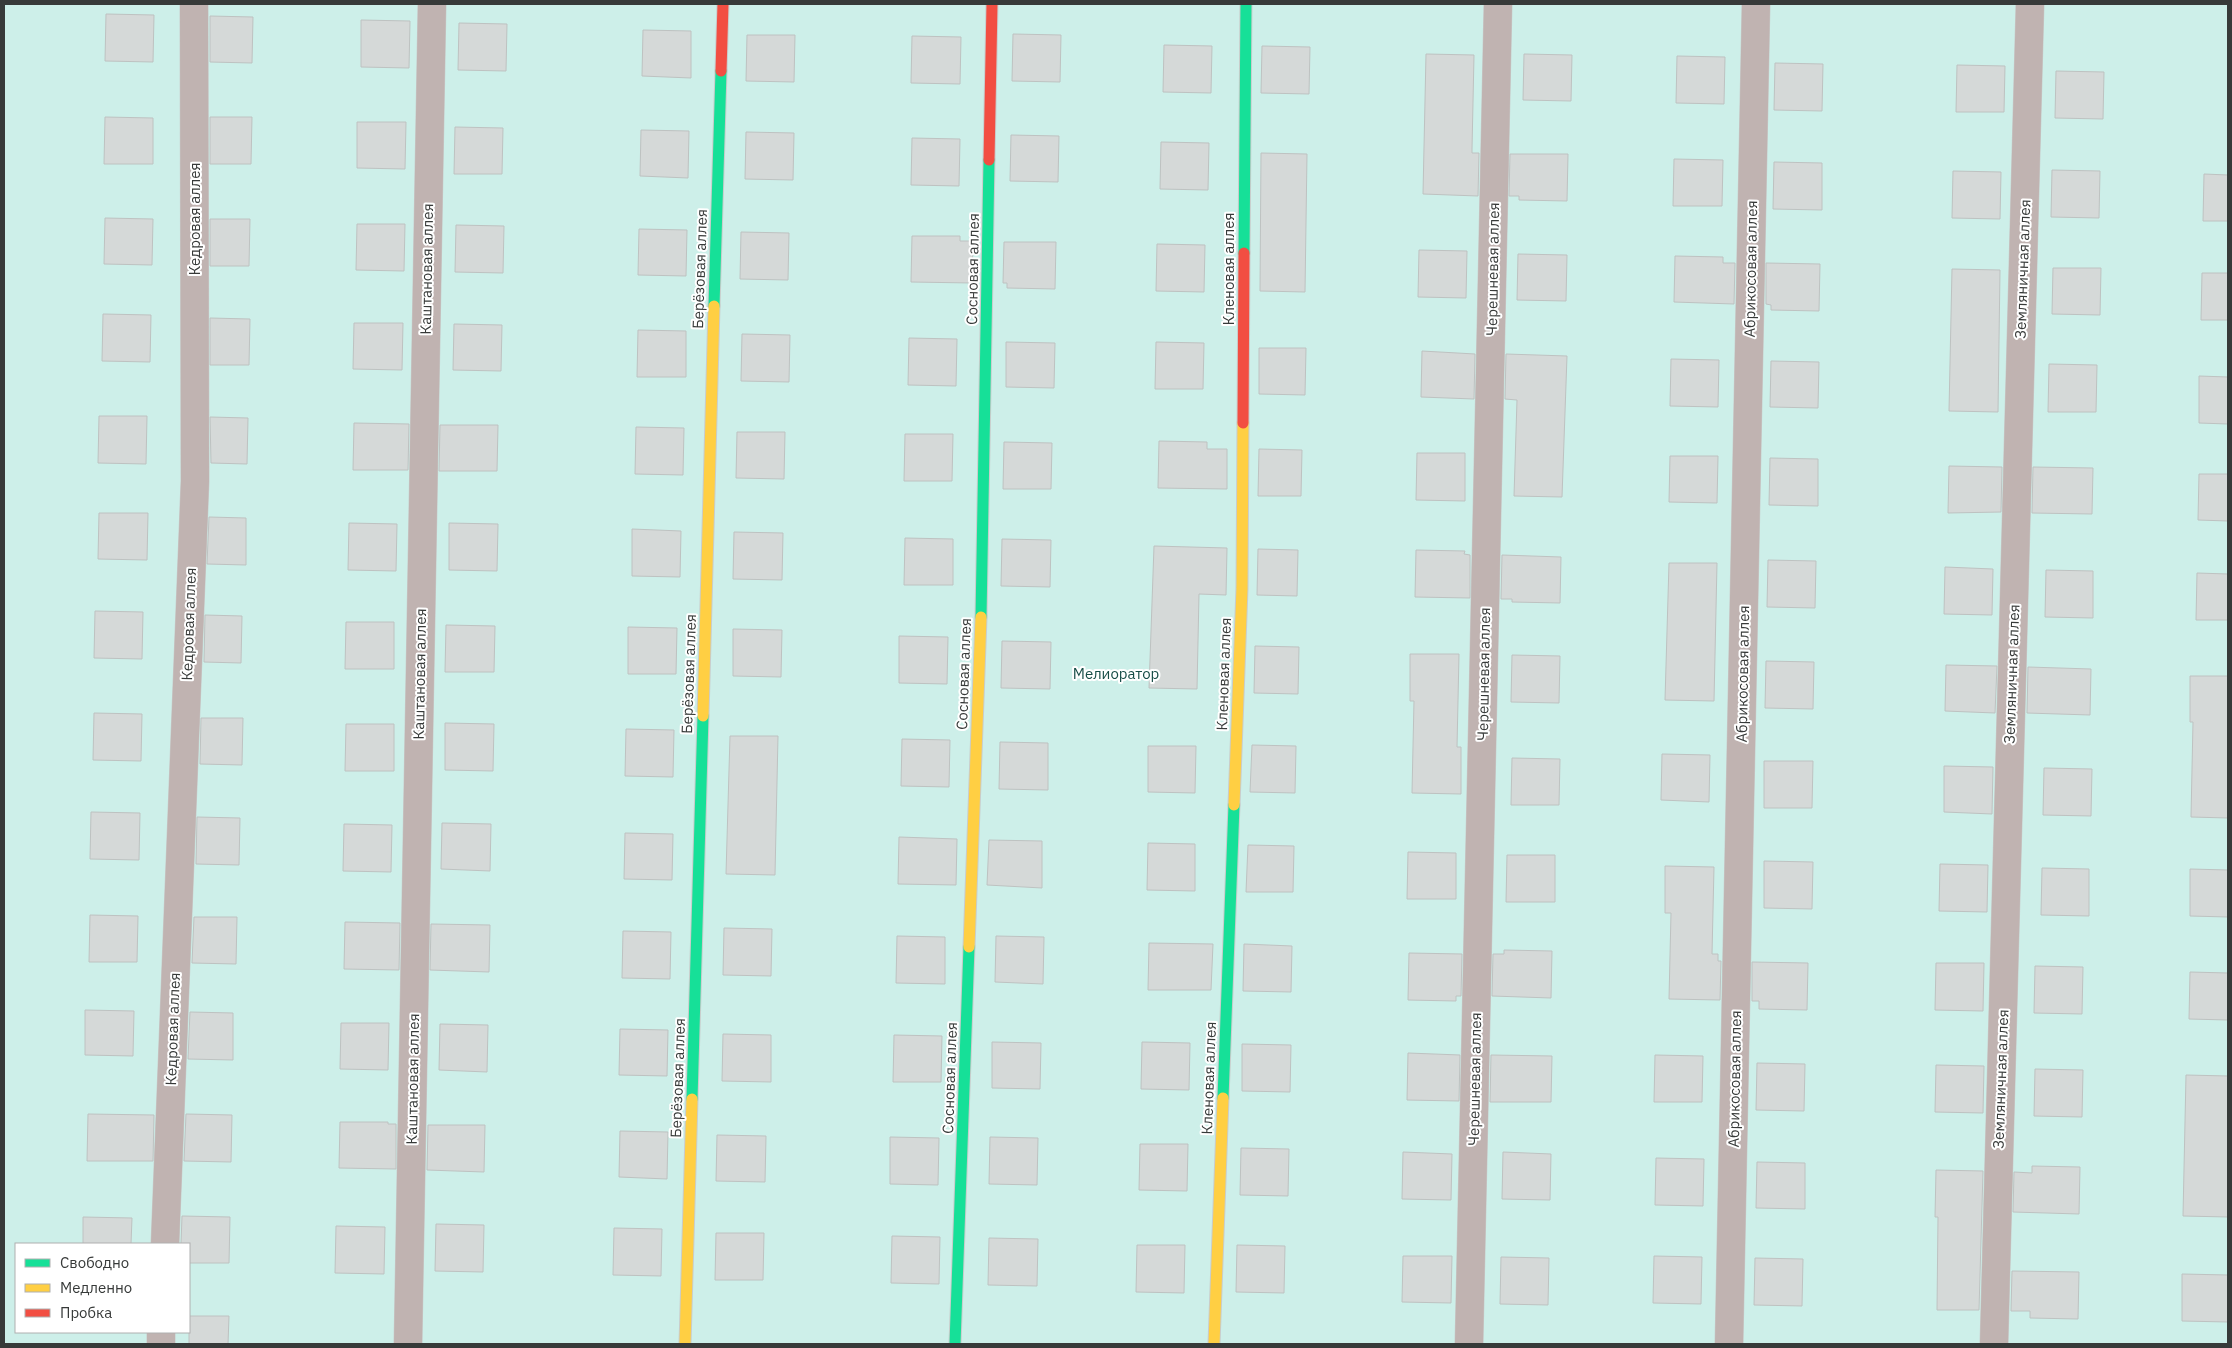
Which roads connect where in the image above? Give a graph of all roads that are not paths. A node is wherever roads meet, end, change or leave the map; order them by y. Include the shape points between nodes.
1 (194, 4) edge
2 (432, 4) edge
3 (723, 4) edge
4 (992, 4) edge
5 (1246, 4) edge
6 (1498, 4) edge
7 (1756, 4) edge
8 (2030, 4) edge
9 (165, 1243) edge
10 (408, 1344) edge
11 (685, 1344) edge
12 (955, 1344) edge
13 (1214, 1344) edge
14 (1469, 1344) edge
15 (1729, 1344) edge
16 (1994, 1344) edge

1 - 9 street, Кедровая аллея via 195,481
2 - 10 street, Каштановая аллея
3 - 11 street, Берёзовая аллея
4 - 12 street, Сосновая аллея via 983,563
5 - 13 street, Кленовая аллея via 1242,588
6 - 14 street, Черешневая аллея
7 - 15 street, Абрикосовая аллея
8 - 16 street, Земляничная аллея

